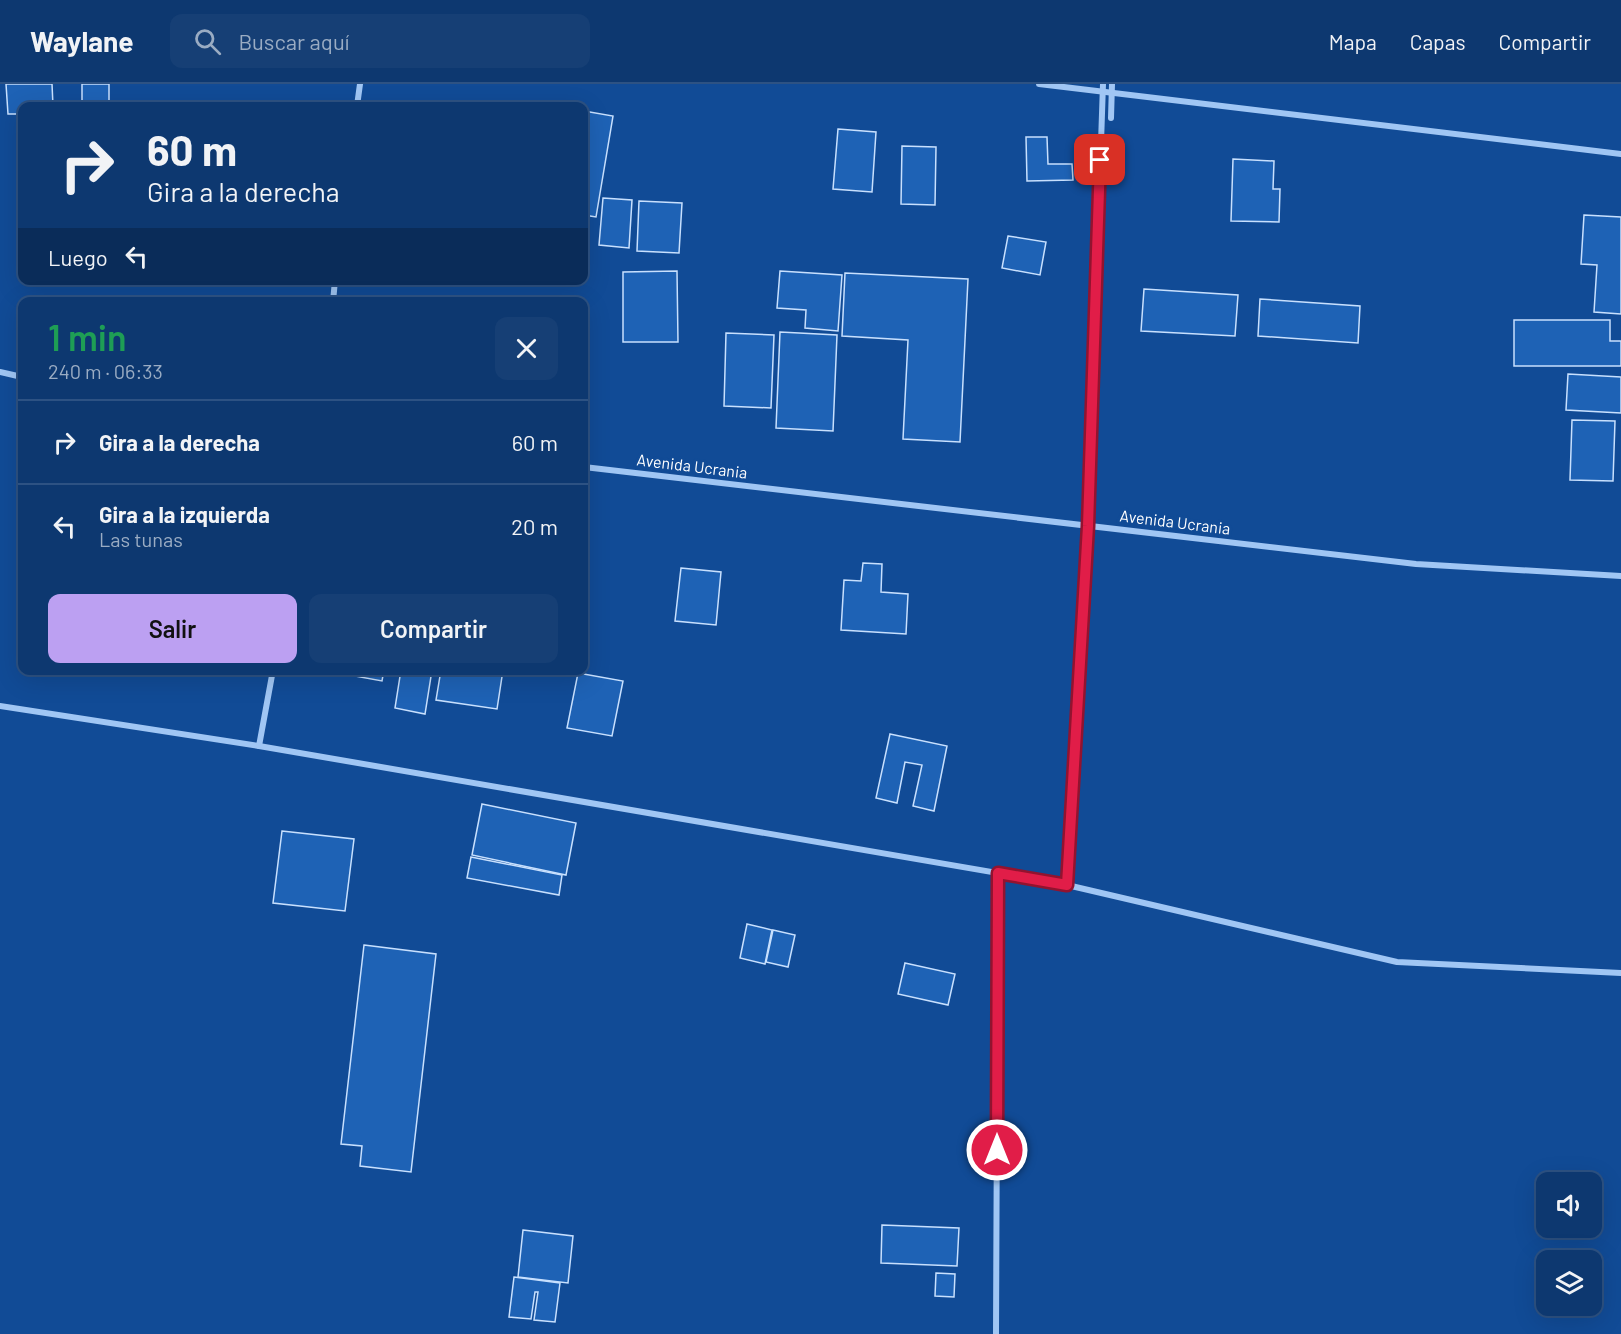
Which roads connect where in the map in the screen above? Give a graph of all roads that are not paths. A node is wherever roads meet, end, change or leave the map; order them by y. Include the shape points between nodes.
1 (360, 84) edge
2 (1040, 84) edge
3 (1112, 84) edge
4 (1103, 88) edge
5 (358, 102) edge
6 (1111, 118) dead end
7 (1621, 154) edge
8 (0, 372) edge
9 (18, 376) edge
10 (588, 467) edge
11 (1088, 526) junction
12 (1621, 576) edge
13 (272, 675) edge
14 (0, 706) edge
15 (260, 746) junction
16 (998, 873) junction
17 (1067, 885) junction
18 (1621, 973) edge
19 (996, 1334) edge

1 - 5 street
2 - 4 street
3 - 6 street, bridge
4 - 7 street
4 - 11 street
8 - 9 street
10 - 11 street, Avenida Ucrania
11 - 12 street, Avenida Ucrania via 1416,564
11 - 17 street
13 - 15 street
14 - 15 street
15 - 16 street
16 - 17 street
16 - 19 street
17 - 18 street via 1397,962

